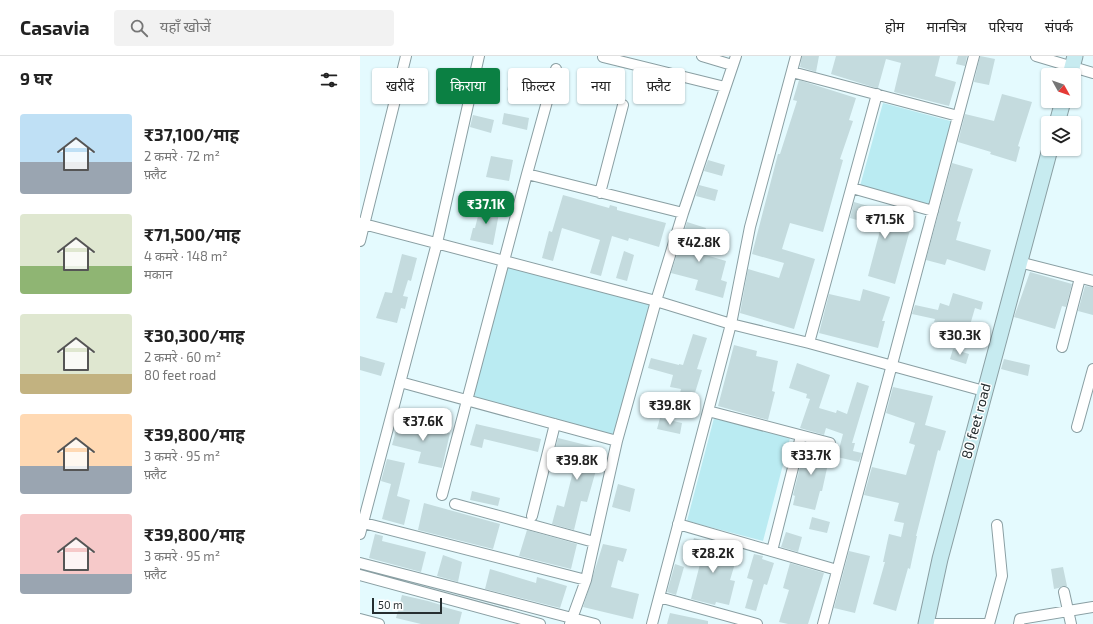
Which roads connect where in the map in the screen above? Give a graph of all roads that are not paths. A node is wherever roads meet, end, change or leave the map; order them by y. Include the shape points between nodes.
1 (406, 56) edge
2 (479, 56) edge
3 (702, 56) edge
4 (796, 56) edge
5 (974, 56) edge
6 (1036, 56) edge
7 (603, 57) dead end
8 (734, 61) edge
9 (1072, 66) edge
10 (792, 72) junction
11 (1093, 73) edge
12 (725, 87) junction
13 (878, 94) junction
14 (546, 104) edge
15 (623, 105) dead end
16 (958, 116) junction
17 (1048, 156) edge
18 (526, 174) junction
19 (852, 188) junction
20 (600, 193) junction
21 (933, 211) junction
22 (683, 213) junction
23 (362, 224) edge
24 (360, 241) edge
25 (437, 243) junction
26 (504, 261) junction
27 (1019, 262) junction
28 (1080, 278) junction
29 (1093, 281) edge
30 (656, 301) junction
31 (731, 324) junction
32 (809, 343) junction
33 (1062, 347) dead end
34 (891, 365) junction
35 (1093, 369) edge
36 (400, 382) junction
37 (984, 391) junction
38 (467, 400) junction
39 (708, 411) junction
40 (555, 424) junction
41 (1077, 427) dead end
42 (802, 436) junction
43 (617, 441) junction
44 (830, 443) dead end
45 (442, 495) dead end
46 (455, 504) dead end
47 (532, 516) dead end
48 (361, 523) edge
49 (678, 524) junction
50 (997, 524) dead end
51 (360, 534) edge
52 (594, 542) junction
53 (772, 551) junction
54 (360, 563) edge
55 (837, 570) junction
56 (360, 575) edge
57 (586, 580) junction
58 (1064, 592) dead end
59 (659, 597) junction
60 (1093, 607) edge
61 (1068, 611) junction
62 (360, 619) edge
63 (571, 620) edge
64 (379, 624) edge
65 (540, 624) edge
66 (595, 624) edge
67 (652, 624) edge
68 (757, 624) edge
69 (823, 624) edge
70 (926, 624) edge
71 (1019, 624) edge
72 (1071, 624) edge

1 - 23 street
2 - 25 street
3 - 8 street
4 - 10 street
5 - 16 street
6 - 9 street
7 - 12 street
8 - 12 street
9 - 11 street
10 - 13 street
10 - 31 street via 750,227
12 - 22 street
13 - 16 street
13 - 19 street
14 - 18 street
15 - 20 street
16 - 21 street
17 - 27 street, 80 feet road
18 - 20 street
18 - 26 street
19 - 21 street
19 - 32 street
20 - 22 street
21 - 34 street
22 - 30 street
23 - 24 street
23 - 25 street
25 - 26 street
25 - 36 street
26 - 30 street
26 - 38 street
27 - 28 street
27 - 37 street, 80 feet road
28 - 29 street
28 - 33 street
30 - 31 street
30 - 43 street
31 - 32 street
31 - 39 street
32 - 34 street
34 - 37 street
34 - 55 street
35 - 41 street
36 - 38 street
36 - 48 street
37 - 70 street, 80 feet road via 940,558
38 - 40 street
38 - 45 street
39 - 42 street
39 - 49 street
40 - 43 street
40 - 47 street
42 - 44 street
42 - 53 street
43 - 52 street
46 - 52 street
48 - 51 street
48 - 57 street
49 - 53 street
49 - 59 street
50 - 70 street via 1002,576 989,624
52 - 57 street
53 - 55 street
54 - 63 street
55 - 69 street
56 - 65 street
57 - 63 street
58 - 61 street
59 - 67 street
59 - 68 street
60 - 61 street
61 - 71 street via 1020,619
61 - 72 street
62 - 64 street
63 - 66 street

